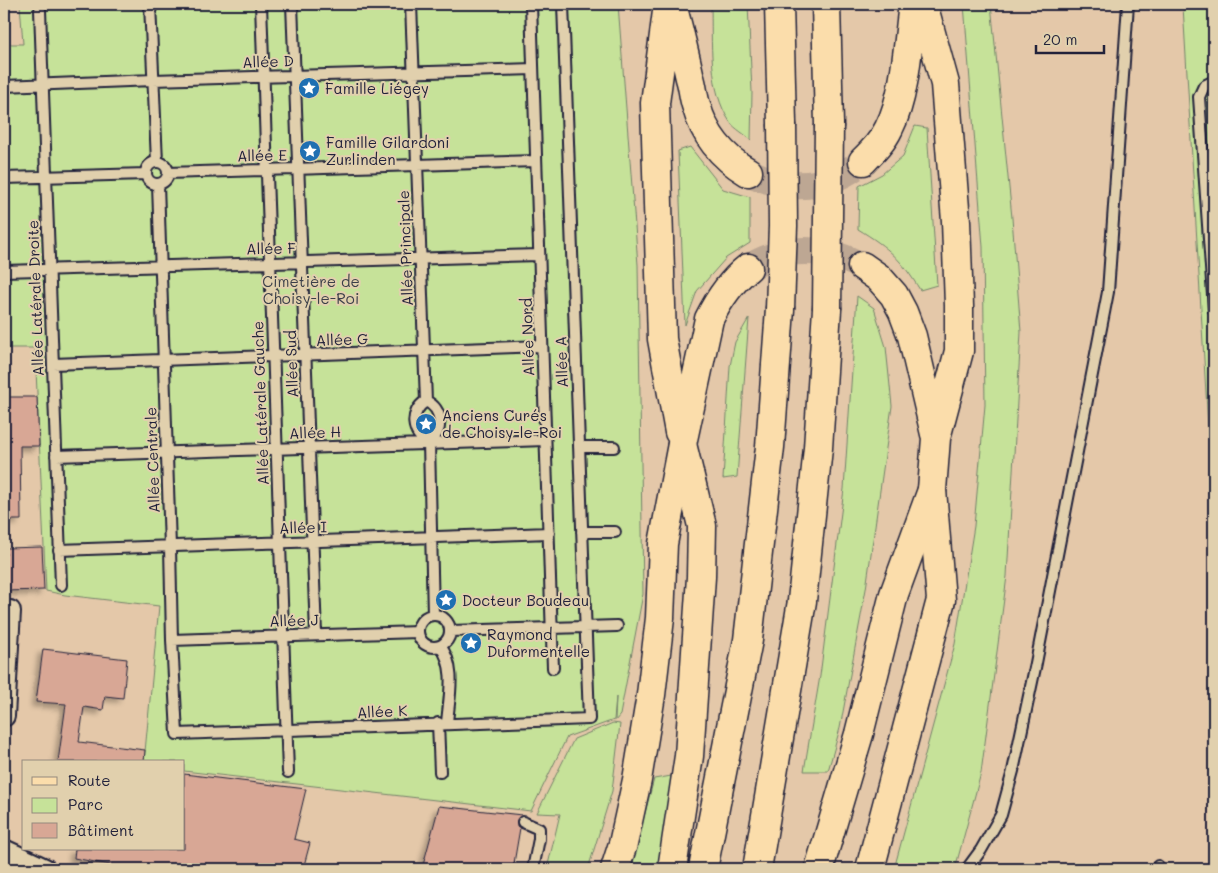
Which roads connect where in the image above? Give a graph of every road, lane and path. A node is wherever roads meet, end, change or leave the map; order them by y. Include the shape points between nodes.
1 (150, 4) edge
2 (261, 4) edge
3 (292, 4) edge
4 (411, 4) edge
5 (531, 4) edge
6 (564, 4) edge
7 (670, 4) edge
8 (779, 4) edge
9 (826, 4) edge
10 (913, 4) edge
11 (923, 4) edge
12 (1128, 4) edge
13 (40, 10) dead end
14 (533, 69) junction
15 (414, 72) junction
16 (295, 76) junction
17 (264, 77) junction
18 (152, 80) junction
19 (1214, 81) edge
20 (43, 84) junction
21 (4, 86) edge
22 (863, 161) tunnel mouth
23 (157, 162) junction
24 (536, 162) junction
25 (417, 166) junction
26 (267, 170) junction
27 (298, 170) junction
28 (748, 172) tunnel mouth
29 (168, 173) junction
30 (146, 174) junction
31 (46, 176) junction
32 (4, 178) edge
33 (158, 184) junction
34 (539, 254) junction
35 (420, 259) junction
36 (270, 263) junction
37 (302, 263) junction
38 (862, 266) tunnel mouth
39 (161, 267) junction
40 (748, 268) tunnel mouth
41 (49, 270) junction
42 (4, 271) edge
43 (1214, 310) edge
44 (542, 346) junction
45 (424, 351) junction
46 (305, 355) junction
47 (274, 356) junction
48 (164, 359) junction
49 (53, 364) junction
50 (426, 401) junction
51 (936, 438) junction
52 (545, 440) junction
53 (429, 443) junction
54 (682, 444) junction
55 (614, 447) dead end
56 (309, 448) junction
57 (579, 448) junction
58 (276, 449) junction
59 (167, 452) junction
60 (56, 456) junction
61 (932, 490) junction
62 (582, 532) junction
63 (616, 532) dead end
64 (548, 533) junction
65 (430, 538) junction
66 (313, 542) junction
67 (280, 543) junction
68 (170, 547) junction
69 (59, 550) junction
70 (61, 585) dead end
71 (10, 611) dead end
72 (433, 615) junction
73 (617, 626) dead end
74 (552, 627) junction
75 (586, 627) junction
76 (450, 630) junction
77 (418, 632) junction
78 (316, 634) junction
79 (283, 636) junction
80 (172, 640) junction
81 (440, 646) junction
82 (553, 668) dead end
83 (4, 716) edge
84 (589, 719) joint
85 (443, 723) junction
86 (286, 730) junction
87 (177, 734) joint
88 (288, 772) dead end
89 (440, 772) dead end
90 (523, 822) dead end
91 (4, 850) edge
92 (45, 869) edge
93 (533, 869) edge
94 (615, 869) edge
95 (672, 869) edge
96 (703, 869) edge
97 (757, 869) edge
98 (818, 869) edge
99 (870, 869) edge
100 (967, 869) edge

1 - 18 lane
2 - 17 lane, Allée Latérale Gauche
3 - 16 lane, Allée Sud
4 - 15 lane, Allée Principale
5 - 14 lane, Allée Nord
6 - 57 lane, Allée A
7 - 28 main road via 703,123 722,153
7 - 54 main road via 654,104 662,339
8 - 96 main road, bridge via 783,226 770,447 748,640
9 - 97 main road, bridge via 829,125 827,309 818,448 802,601
10 - 22 main road via 896,111 880,144
11 - 51 main road via 945,84 960,306 959,351
12 - 100 lane via 1108,292 1013,771 1001,815
13 - 20 lane, Allée Latérale Droite
14 - 15 lane, Allée D
14 - 24 lane, Allée Nord
15 - 16 lane, Allée D
15 - 25 lane, Allée Principale
16 - 17 lane, Allée D
16 - 27 lane, Allée Sud
17 - 18 lane, Allée D
17 - 26 lane, Allée Latérale Gauche
18 - 20 lane, Allée D
18 - 23 lane
19 - 43 lane via 1204,86 1200,97
20 - 21 lane, Allée D
20 - 31 lane, Allée Latérale Droite
23 - 29 lane via 166,166
23 - 30 lane via 148,166
24 - 25 lane, Allée E
24 - 34 lane, Allée Nord
25 - 27 lane, Allée E
25 - 35 lane, Allée Principale
26 - 27 lane, Allée E
26 - 29 lane, Allée E
26 - 36 lane, Allée Latérale Gauche
27 - 37 lane, Allée Sud
29 - 33 lane via 167,179
30 - 31 lane
30 - 33 lane via 151,183
31 - 32 lane
31 - 41 lane, Allée Latérale Droite
33 - 39 lane, Allée Centrale
34 - 35 lane, Allée F
34 - 44 lane, Allée Nord
35 - 37 lane, Allée F
35 - 45 lane, Allée Principale
36 - 37 lane, Allée F
36 - 39 lane, Allée F
36 - 47 lane, Allée Latérale Gauche
37 - 46 lane, Allée Sud
38 - 51 main road via 879,278 903,312 912,336
39 - 41 lane, Allée F
39 - 48 lane, Allée Centrale
40 - 54 main road via 728,287 709,319
41 - 42 lane, Allée F
41 - 49 lane, Allée Latérale Droite
44 - 45 lane, Allée G
44 - 52 lane, Allée Nord
45 - 46 lane, Allée G
45 - 50 lane, Allée Principale
46 - 47 lane, Allée G
46 - 56 lane, Allée Sud
47 - 48 lane, Allée G
47 - 58 lane, Allée Latérale Gauche
48 - 49 lane, Allée G
48 - 59 lane, Allée Centrale
49 - 60 lane, Allée Latérale Droite
50 - 53 lane via 434,406 440,421 437,434
50 - 53 lane, Allée Principale via 416,414 415,430 422,440
51 - 61 main road
52 - 53 lane, Allée H
52 - 64 lane, Allée Nord
53 - 56 lane, Allée H
53 - 65 lane
54 - 94 main road via 663,544 652,696 637,780
54 - 95 main road via 702,535 690,756
55 - 57 lane
56 - 58 lane, Allée H
56 - 66 lane, Allée Sud
57 - 62 lane, Allée A
58 - 59 lane, Allée H
58 - 67 lane, Allée Latérale Gauche
59 - 60 lane, Allée H
59 - 68 lane, Allée Centrale
60 - 69 lane, Allée Latérale Droite
61 - 98 main road via 894,594 859,734
61 - 99 main road via 941,600
62 - 63 lane
62 - 75 lane, Allée A
64 - 65 lane, Allée I
64 - 74 lane, Allée Nord
65 - 66 lane, Allée I
65 - 72 lane
66 - 67 lane, Allée I
66 - 78 lane, Allée Sud
67 - 68 lane, Allée I
67 - 79 lane, Allée Latérale Gauche
68 - 69 lane, Allée I
68 - 80 lane, Allée Centrale
69 - 70 lane, Allée Latérale Droite
71 - 83 street
72 - 76 lane via 443,617
72 - 77 lane via 424,618
73 - 75 lane
74 - 75 lane
74 - 76 lane
74 - 82 lane, Allée Nord
75 - 84 lane, Allée A
76 - 81 lane via 447,640
77 - 78 lane, Allée J
77 - 81 lane via 425,644
78 - 79 lane, Allée J
79 - 80 lane, Allée J
79 - 86 lane, Allée Latérale Gauche
80 - 87 lane, Allée Centrale
81 - 85 lane via 450,664 450,688
84 - 85 lane, Allée K
85 - 86 lane, Allée K
85 - 89 lane
86 - 87 lane, Allée K
86 - 88 lane, Allée Latérale Gauche
90 - 93 lane via 539,829
91 - 92 street

